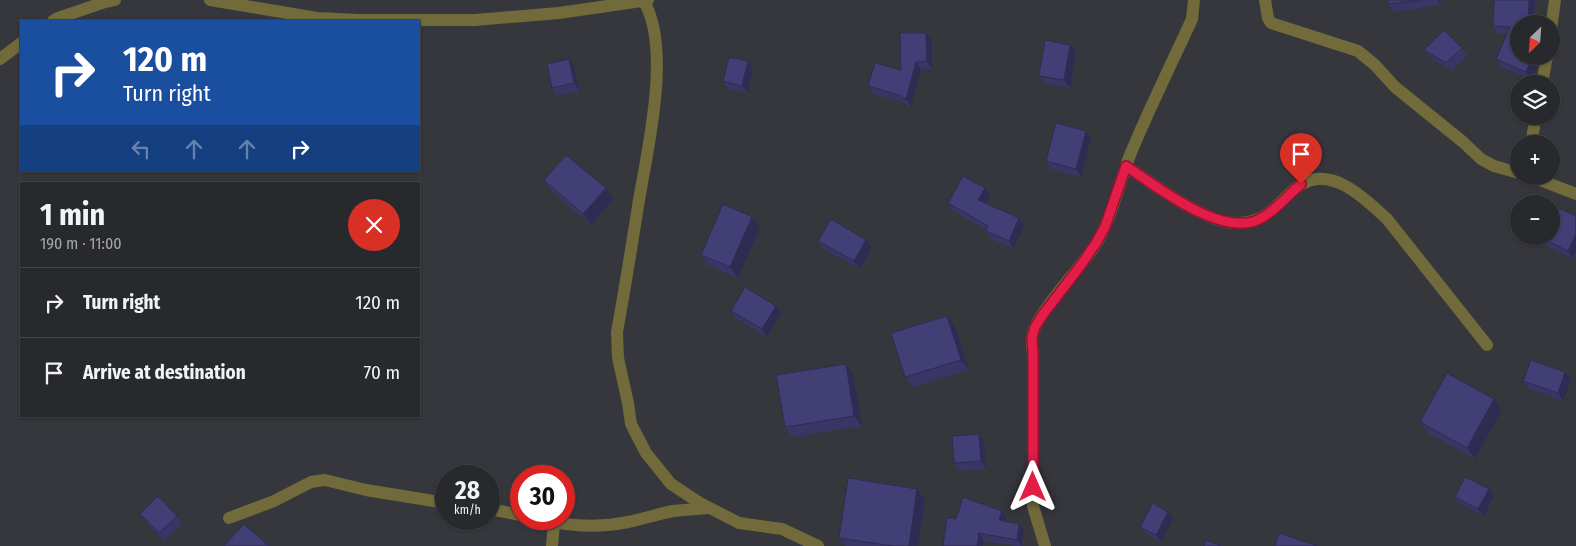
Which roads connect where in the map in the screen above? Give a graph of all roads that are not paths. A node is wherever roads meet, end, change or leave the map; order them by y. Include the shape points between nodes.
1 (115, 0) edge
2 (210, 0) edge
3 (644, 0) edge
4 (648, 0) edge
5 (1194, 0) edge
6 (1265, 0) edge
7 (1555, 0) edge
8 (1553, 15) edge
9 (54, 20) edge
10 (20, 44) edge
11 (0, 59) edge
12 (1126, 166) junction
13 (1510, 170) edge
14 (1554, 185) edge
15 (1576, 194) edge
16 (1487, 345) dead end
17 (435, 501) edge
18 (708, 508) junction
19 (229, 518) dead end
20 (575, 525) edge
21 (553, 530) edge
22 (552, 546) edge
23 (818, 546) edge
24 (1045, 546) edge

1 - 9 street
2 - 3 street via 318,18 359,20 475,20 559,13
3 - 4 street
3 - 18 street via 653,26 656,50 655,105 617,332 618,358 631,424 646,453 671,484
5 - 12 street via 1192,20
6 - 13 street via 1271,23 1363,54 1395,87 1482,159
7 - 8 street
10 - 11 street
12 - 16 street via 1196,211 1238,224 1262,218 1301,184 1324,178 1341,184 1386,219
12 - 24 street via 1105,227 1044,313 1032,337 1033,506
14 - 15 street
17 - 19 street via 325,480 311,482 274,501
18 - 20 street via 673,511 612,525
18 - 23 street via 739,523 782,529
21 - 22 street

